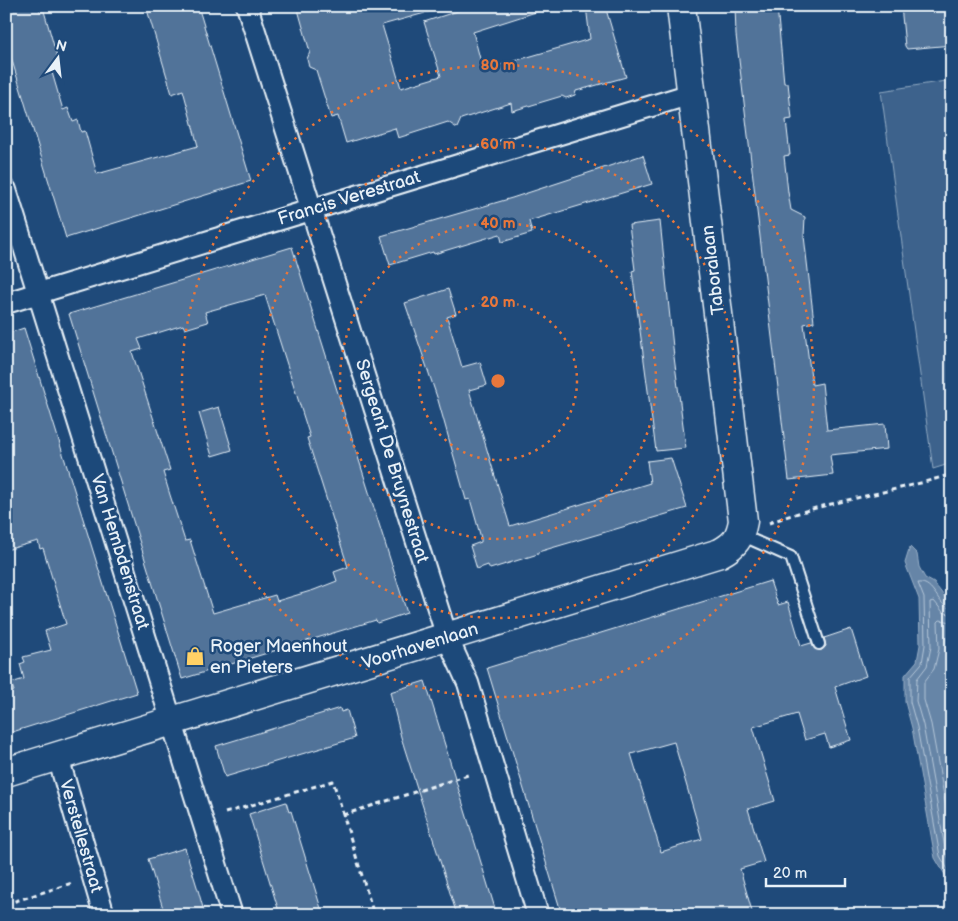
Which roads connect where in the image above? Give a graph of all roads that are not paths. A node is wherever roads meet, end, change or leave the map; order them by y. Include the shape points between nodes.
1 (247, 6) edge
2 (681, 6) edge
3 (691, 94) junction
4 (6, 190) edge
5 (312, 209) junction
6 (39, 293) junction
7 (6, 303) edge
8 (741, 534) junction
9 (447, 637) junction
10 (819, 644) dead end
11 (173, 722) junction
12 (58, 757) junction
13 (6, 772) edge
14 (104, 915) edge
15 (232, 915) edge
16 (538, 915) edge

1 - 5 street, Sergeant De Bruynestraat
2 - 3 street, Taboralaan
3 - 5 street, Francis Verestraat
3 - 8 street, Taboralaan via 743,521
4 - 6 street, Van Hembdenstraat
5 - 6 street, Francis Verestraat
5 - 9 street, Sergeant De Bruynestraat
6 - 7 street, Francis Verestraat
6 - 11 street, Van Hembdenstraat
8 - 9 street, Voorhavenlaan via 734,546 720,553
8 - 10 lane via 791,557
9 - 11 street, Voorhavenlaan
9 - 16 street, Sergeant De Bruynestraat via 468,683
11 - 12 street, Voorhavenlaan
11 - 15 street, Van Hembdenstraat
12 - 13 street, Voorhavenlaan
12 - 14 street, Verstellestraat

